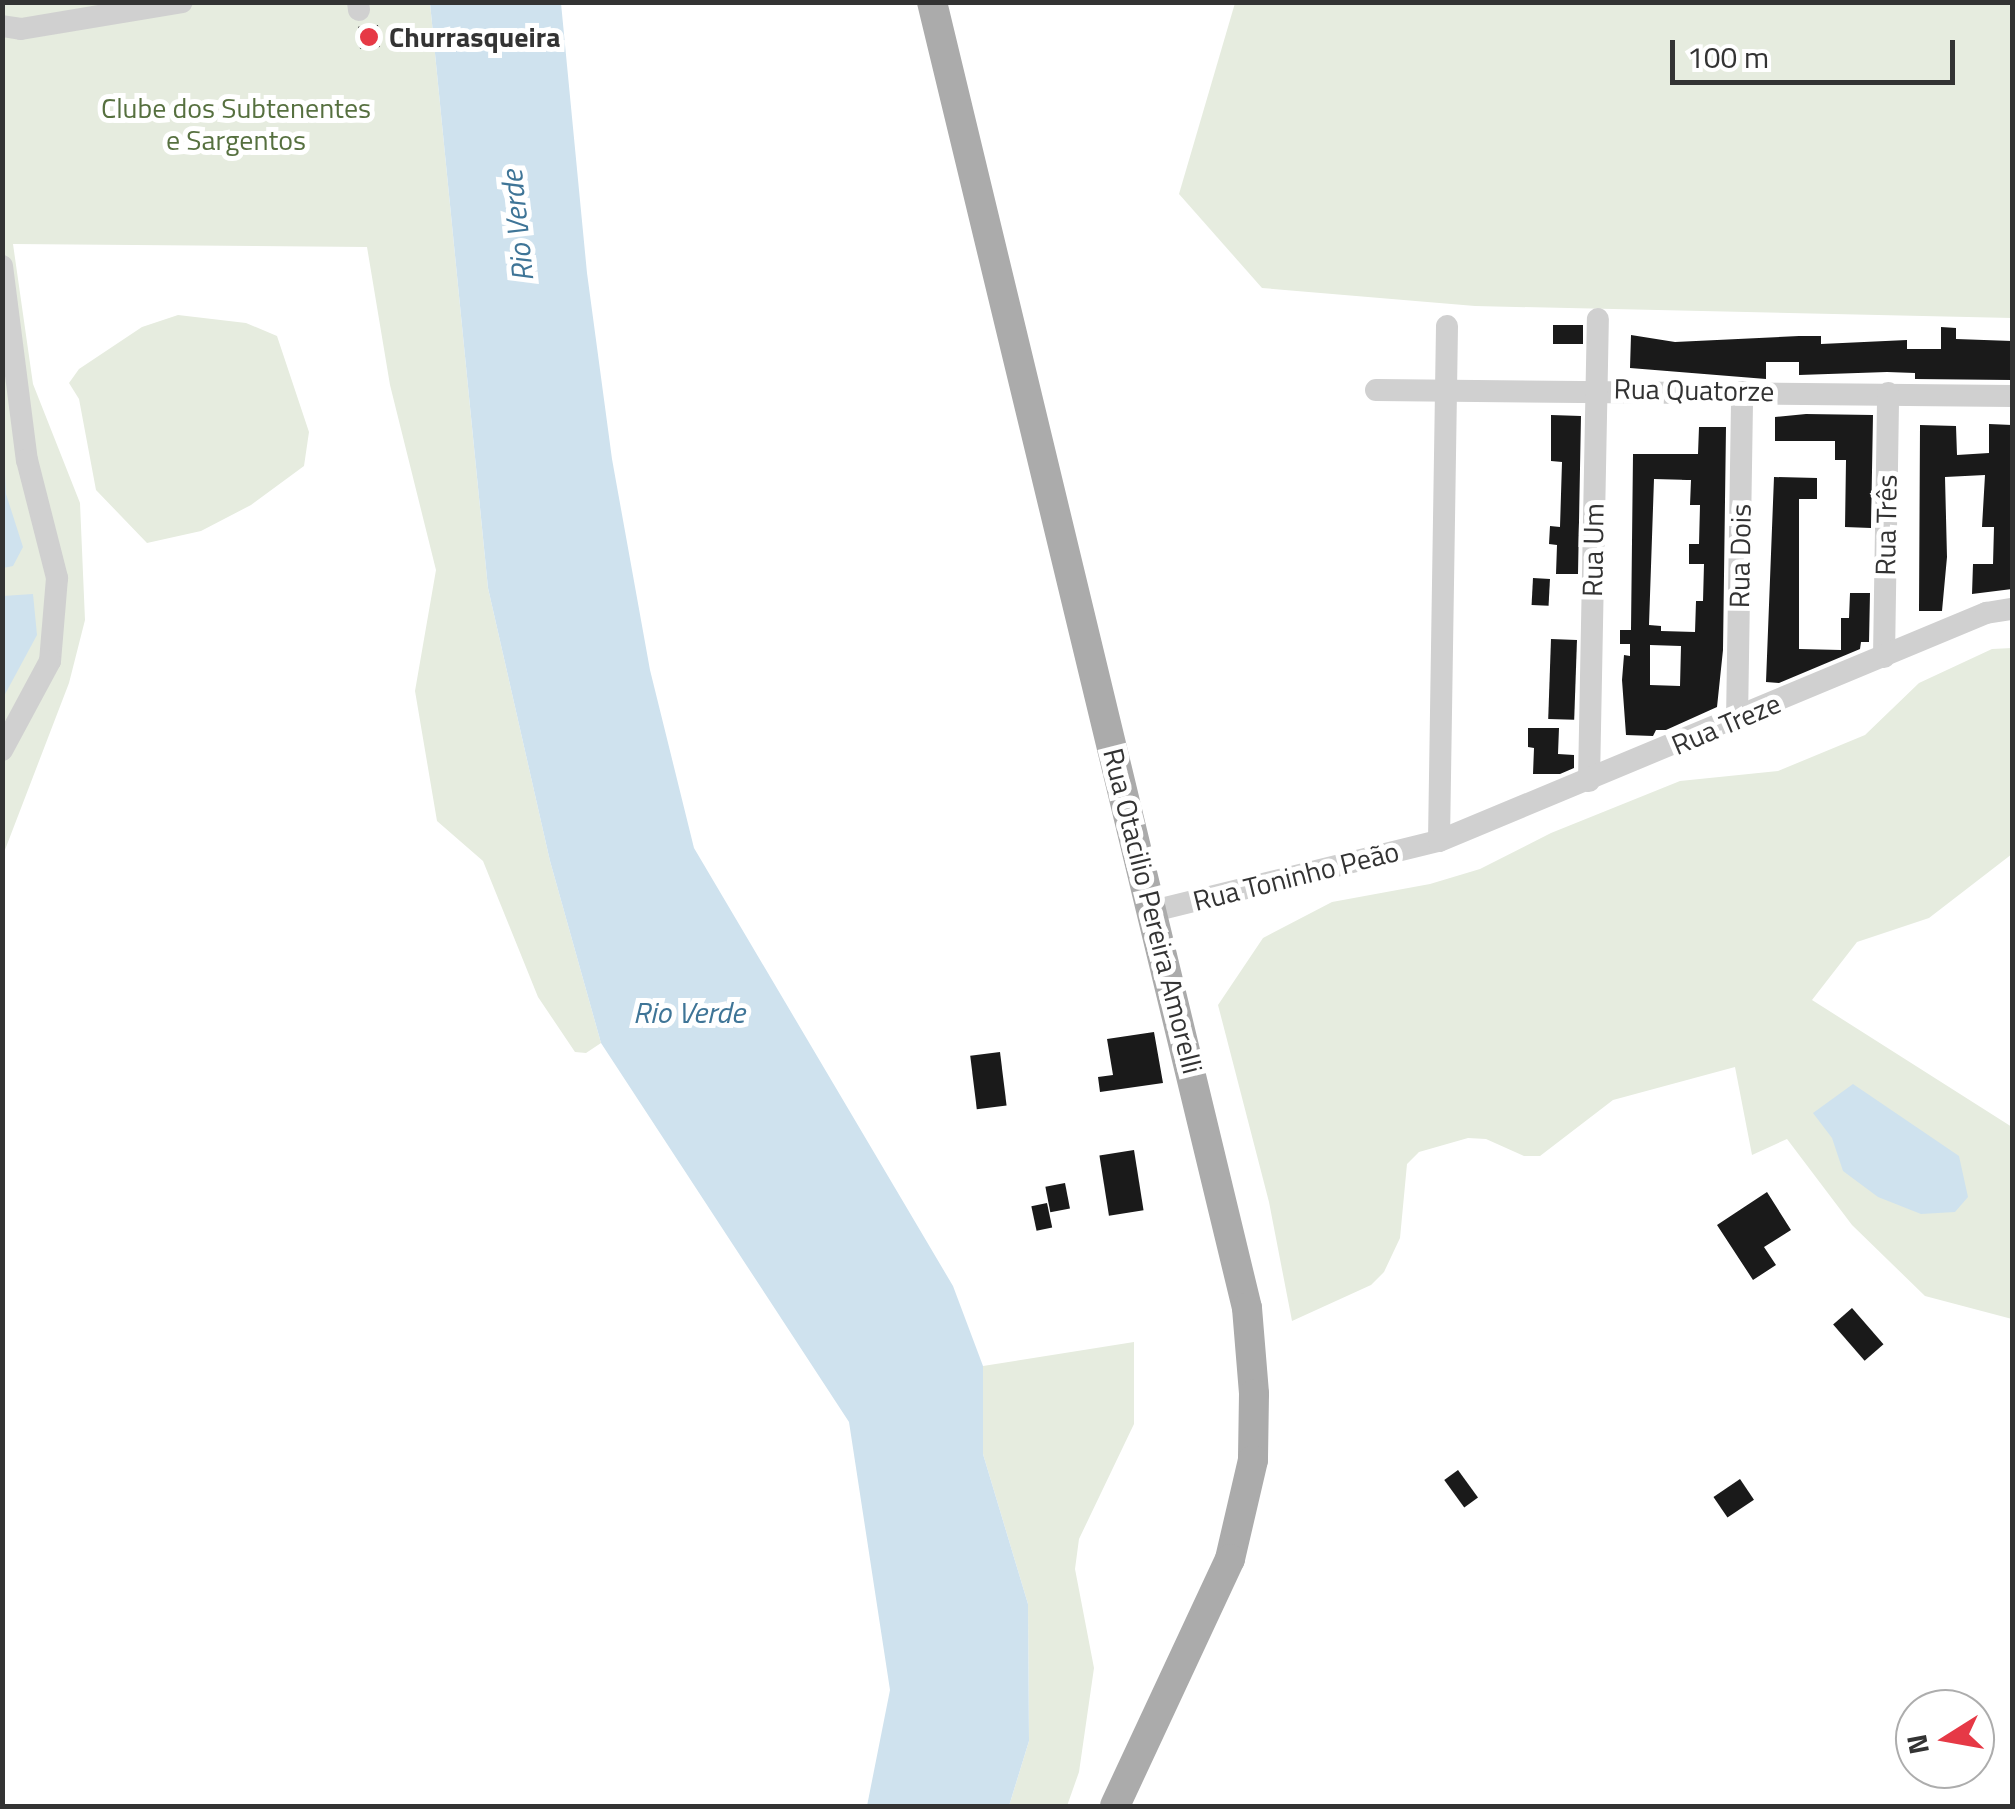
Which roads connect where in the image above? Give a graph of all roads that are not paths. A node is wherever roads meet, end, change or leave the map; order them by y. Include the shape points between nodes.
1 (182, 2) edge
2 (932, 2) edge
3 (2, 26) edge
4 (2, 266) edge
5 (1598, 319) dead end
6 (1446, 326) dead end
7 (1596, 388) junction
8 (1447, 389) junction
9 (1376, 390) dead end
10 (1742, 392) junction
11 (1888, 393) junction
12 (2012, 396) edge
13 (2012, 610) edge
14 (1884, 657) junction
15 (1737, 720) junction
16 (2, 750) edge
17 (1589, 780) junction
18 (1438, 842) junction
19 (1153, 911) junction
20 (1115, 1806) edge

1 - 3 street via 21,29
2 - 19 main road, Rua Otacilio Pereira Amorelli
4 - 16 street via 27,460 58,578 50,661
5 - 7 street, Rua Um
6 - 8 street
7 - 8 street, Rua Quatorze
7 - 10 street, Rua Quatorze
7 - 17 street, Rua Um
8 - 9 street, Rua Quatorze
8 - 18 street
10 - 11 street, Rua Quatorze
10 - 15 street, Rua Dois
11 - 12 street, Rua Quatorze
11 - 14 street, Rua Três
13 - 14 street, Rua Treze via 1986,614
14 - 15 street, Rua Treze
15 - 17 street, Rua Treze
17 - 18 street, Rua Treze
18 - 19 street, Rua Toninho Peão
19 - 20 main road, Rua Otacilio Pereira Amorelli via 1247,1308 1253,1460 1230,1560

